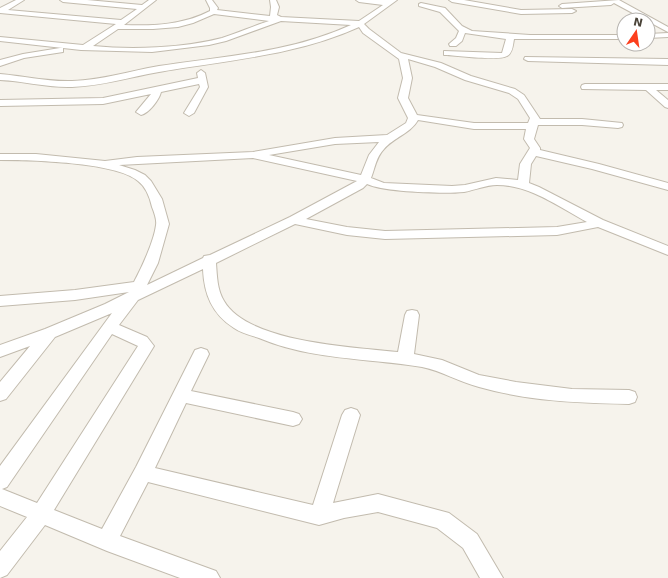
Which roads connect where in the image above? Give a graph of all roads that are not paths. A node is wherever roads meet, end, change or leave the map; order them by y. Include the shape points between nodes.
1 (21, 0) edge
2 (63, 0) edge
3 (152, 0) edge
4 (209, 0) edge
5 (273, 0) edge
6 (359, 0) edge
7 (452, 0) edge
8 (504, 0) edge
9 (610, 1) edge
10 (392, 2) edge
11 (470, 3) edge
12 (420, 5) dead end
13 (521, 5) dead end
14 (143, 7) junction
15 (505, 9) junction
16 (0, 11) edge
17 (572, 11) dead end
18 (213, 12) junction
19 (627, 12) edge
20 (280, 19) junction
21 (123, 22) junction
22 (360, 24) junction
23 (116, 27) junction
24 (656, 28) edge
25 (463, 30) junction
26 (668, 30) edge
27 (668, 35) edge
28 (511, 36) junction
29 (656, 36) edge
30 (616, 37) edge
31 (0, 39) edge
32 (453, 44) dead end
33 (84, 48) junction
34 (447, 53) dead end
35 (400, 55) junction
36 (528, 59) dead end
37 (1, 62) edge
38 (668, 62) edge
39 (197, 63) junction
40 (0, 77) edge
41 (203, 80) junction
42 (99, 82) junction
43 (585, 87) dead end
44 (668, 87) edge
45 (649, 88) junction
46 (158, 89) junction
47 (103, 101) junction
48 (0, 103) edge
49 (668, 105) edge
50 (141, 112) dead end
51 (189, 113) dead end
52 (414, 117) junction
53 (533, 124) junction
54 (618, 125) dead end
55 (389, 138) junction
56 (534, 152) junction
57 (253, 155) junction
58 (0, 157) edge
59 (103, 164) junction
60 (366, 180) junction
61 (523, 185) junction
62 (668, 187) edge
63 (294, 220) junction
64 (599, 223) junction
65 (668, 251) edge
66 (209, 259) junction
67 (137, 291) junction
68 (0, 301) edge
69 (412, 315) dead end
70 (110, 327) junction
71 (50, 333) junction
72 (0, 351) edge
73 (201, 354) dead end
74 (405, 359) junction
75 (0, 394) edge
76 (181, 395) junction
77 (629, 397) dead end
78 (351, 415) dead end
79 (293, 419) dead end
80 (142, 474) junction
81 (0, 481) edge
82 (0, 497) edge
83 (41, 514) junction
84 (319, 516) junction
85 (107, 541) junction
86 (0, 568) edge
87 (209, 578) edge
88 (492, 578) edge

1 - 16 street
2 - 14 street
3 - 14 street
4 - 18 street via 214,8
5 - 20 street via 273,16
6 - 10 street
7 - 11 street
8 - 15 street
9 - 13 street via 551,7
9 - 19 street
9 - 26 street
10 - 22 street
11 - 15 street
12 - 25 street via 442,10
14 - 21 street
15 - 17 street via 534,13
16 - 21 street
18 - 20 street
18 - 23 street via 170,26
20 - 22 street
20 - 33 street via 226,39 190,47 125,51
21 - 23 street
22 - 35 street
22 - 39 street via 287,49
23 - 33 street
24 - 27 street
25 - 28 street via 485,35
25 - 32 street
27 - 29 street
28 - 30 street
28 - 34 street via 504,55
31 - 33 street
33 - 37 street via 22,56
35 - 52 street via 408,80 403,98
35 - 53 street via 438,65 468,78 517,93 535,118
36 - 38 street
39 - 41 street
39 - 42 street
40 - 42 street via 55,84
41 - 46 street
41 - 51 street via 204,87
42 - 47 street
43 - 45 street
44 - 45 street
45 - 49 street
46 - 47 street
46 - 50 street via 155,97
47 - 48 street
52 - 53 street via 457,125
52 - 55 street via 410,125
53 - 54 street via 582,122
53 - 56 street via 529,135 535,148
55 - 57 street via 335,141
55 - 60 street via 374,154
56 - 61 street via 526,160
56 - 62 street via 596,166
57 - 59 street
57 - 60 street
58 - 59 street via 36,157
59 - 67 street via 141,177 152,192 160,211 163,224 159,239
60 - 61 street via 384,186 420,188 465,188 496,181
60 - 63 street
61 - 64 street
63 - 64 street via 348,231 385,235 556,231
63 - 66 street
64 - 65 street
66 - 67 street
66 - 74 street via 210,284 220,310 237,323 274,340 311,349
67 - 68 street
67 - 70 street
67 - 71 street
69 - 74 street
70 - 81 street
70 - 83 street via 142,341 146,346
71 - 72 street
71 - 75 street
73 - 76 street
74 - 77 street via 436,364 477,380 518,389 584,397
76 - 79 street
76 - 80 street
78 - 84 street
80 - 84 street
80 - 85 street
82 - 83 street
83 - 85 street
83 - 86 street
84 - 88 street via 378,503 442,520 470,541
85 - 87 street

